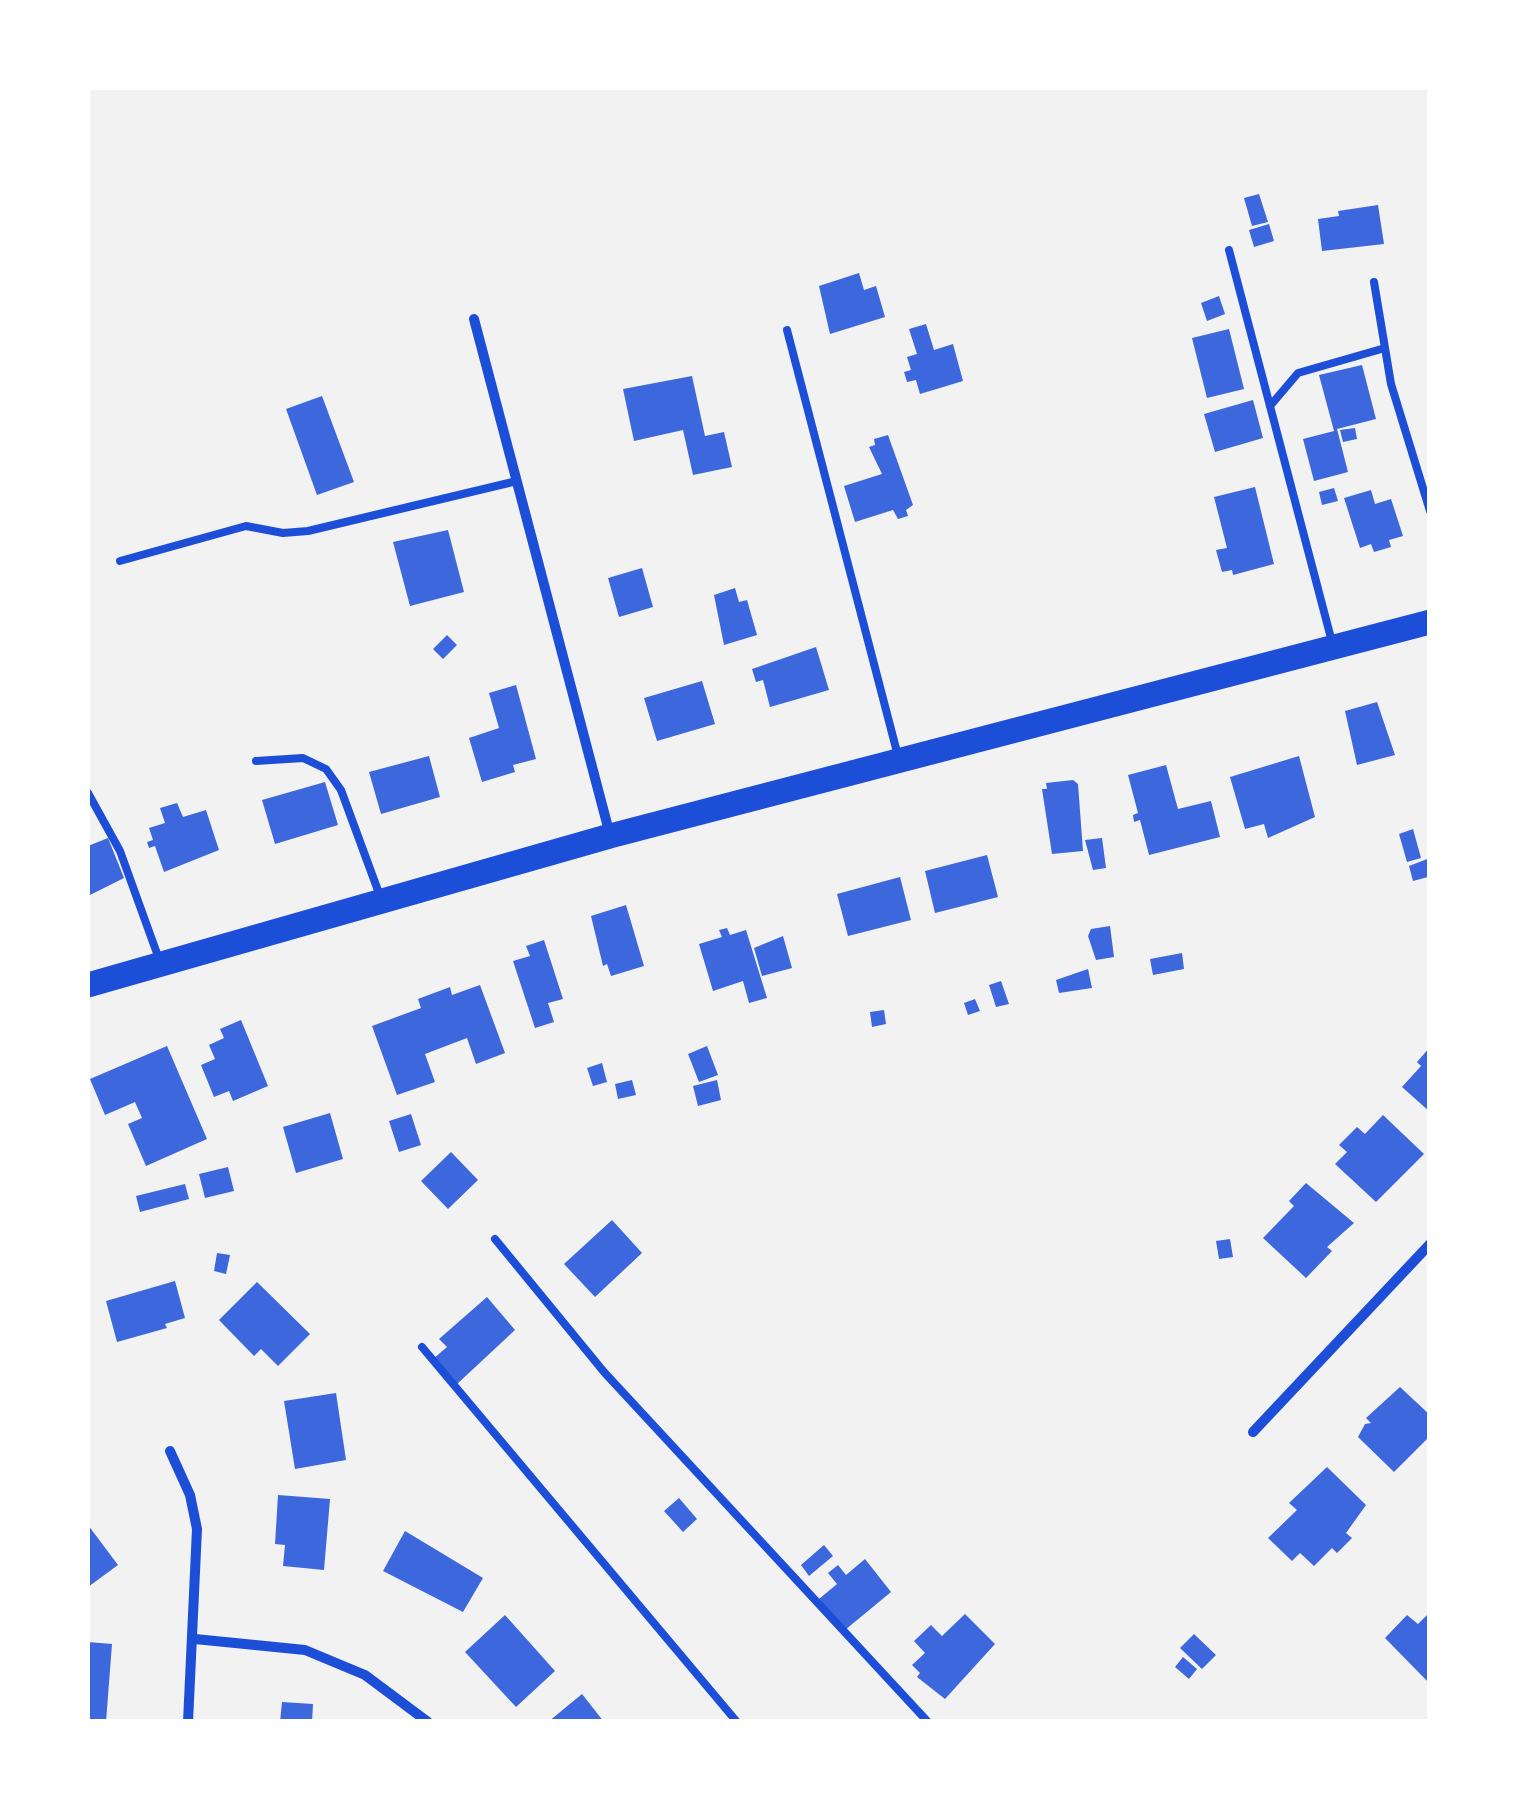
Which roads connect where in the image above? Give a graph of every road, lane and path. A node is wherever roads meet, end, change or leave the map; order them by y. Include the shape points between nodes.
1 (1230, 250) dead end
2 (1374, 282) dead end
3 (474, 319) dead end
4 (787, 330) dead end
5 (1385, 348) junction
6 (1270, 406) junction
7 (517, 481) junction
8 (1430, 511) edge
9 (120, 561) dead end
10 (1430, 622) edge
11 (1333, 648) junction
12 (899, 760) junction
13 (256, 761) dead end
14 (88, 793) edge
15 (610, 836) junction
16 (382, 900) junction
17 (161, 963) junction
18 (88, 985) edge
19 (495, 1239) dead end
20 (1430, 1244) edge
21 (422, 1347) dead end
22 (1253, 1432) dead end
23 (170, 1450) dead end
24 (195, 1638) junction
25 (188, 1722) edge
26 (428, 1722) edge
27 (737, 1722) edge
28 (928, 1722) edge

1 - 6 lane
2 - 5 lane
3 - 7 street
4 - 12 lane
5 - 6 lane via 1298,373
5 - 8 lane
6 - 11 lane
7 - 9 lane via 308,531 246,526
7 - 15 street
10 - 11 main road
11 - 12 main road
12 - 15 main road
13 - 16 lane via 303,758 326,769 341,790
14 - 17 lane via 120,851
15 - 16 main road
16 - 17 main road
17 - 18 main road
19 - 28 lane via 604,1372
20 - 22 street
21 - 27 lane
23 - 24 street via 197,1529
24 - 25 street
24 - 26 street via 305,1650 365,1675

